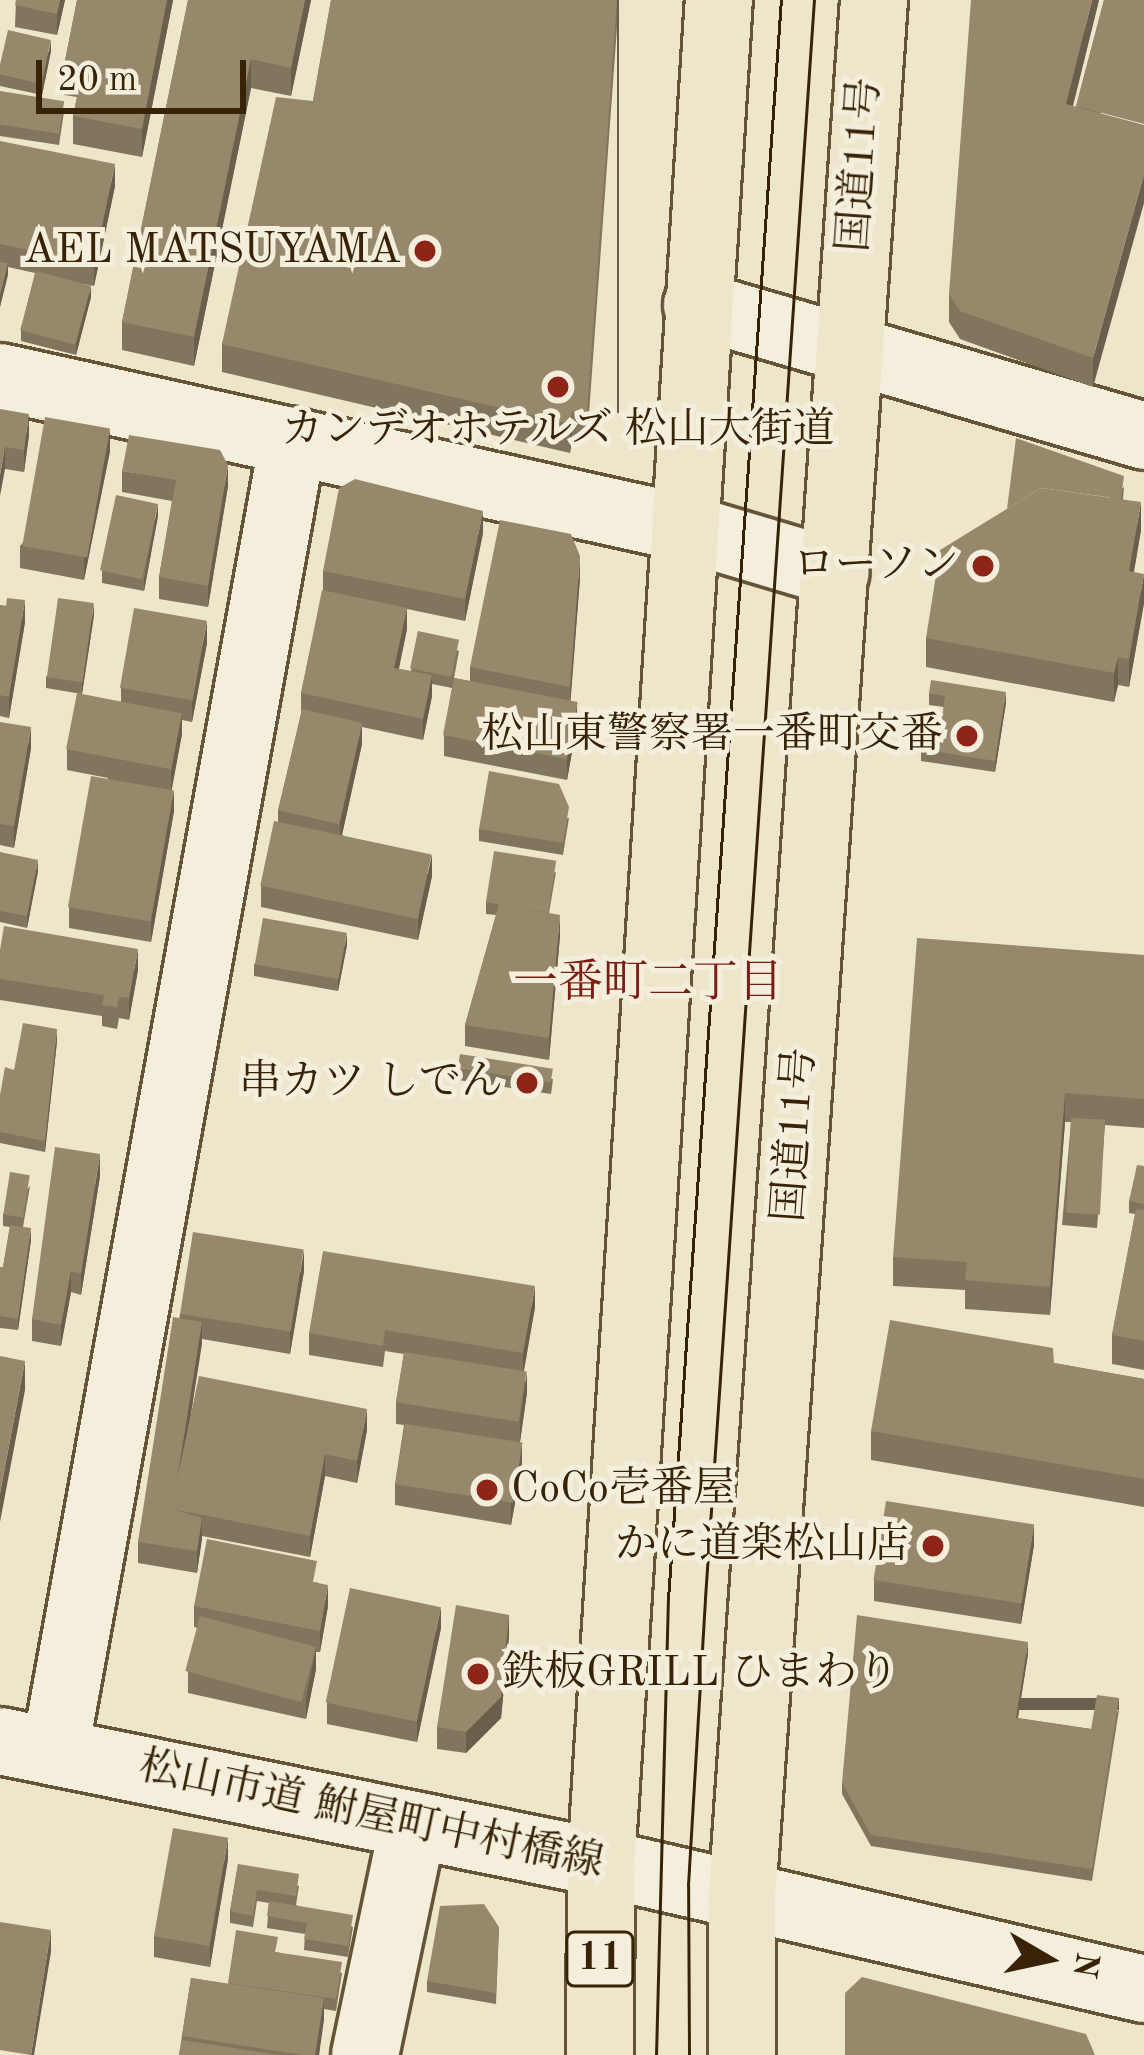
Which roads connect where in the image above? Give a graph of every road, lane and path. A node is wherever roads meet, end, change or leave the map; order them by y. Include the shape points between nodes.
1 (719, 0) edge
2 (874, 0) edge
3 (697, 305) junction
4 (847, 352) junction
5 (0, 377) edge
6 (1144, 436) edge
7 (293, 440) junction
8 (689, 529) junction
9 (836, 573) junction
10 (27, 1746) edge
11 (413, 1825) junction
12 (601, 1863) junction
13 (742, 1898) junction
14 (1144, 1989) edge
15 (365, 2055) edge
16 (600, 2055) edge
17 (742, 2055) edge

1 - 3 highway, 11
2 - 4 highway, 国道11号
3 - 4 street
3 - 8 highway, 11
4 - 6 street
4 - 9 highway, 国道11号
5 - 7 street
7 - 8 street
7 - 10 street
8 - 9 street
8 - 12 highway, 11
9 - 13 highway, 国道11号
10 - 11 street, 松山市道 鮒屋町中村橋線
11 - 12 street, 松山市道 鮒屋町中村橋線
11 - 15 street
12 - 13 street, 松山市道 鮒屋町中村橋線
12 - 16 highway, 11
13 - 14 street, 松山市道 鮒屋町中村橋線
13 - 17 highway, 国道11号

